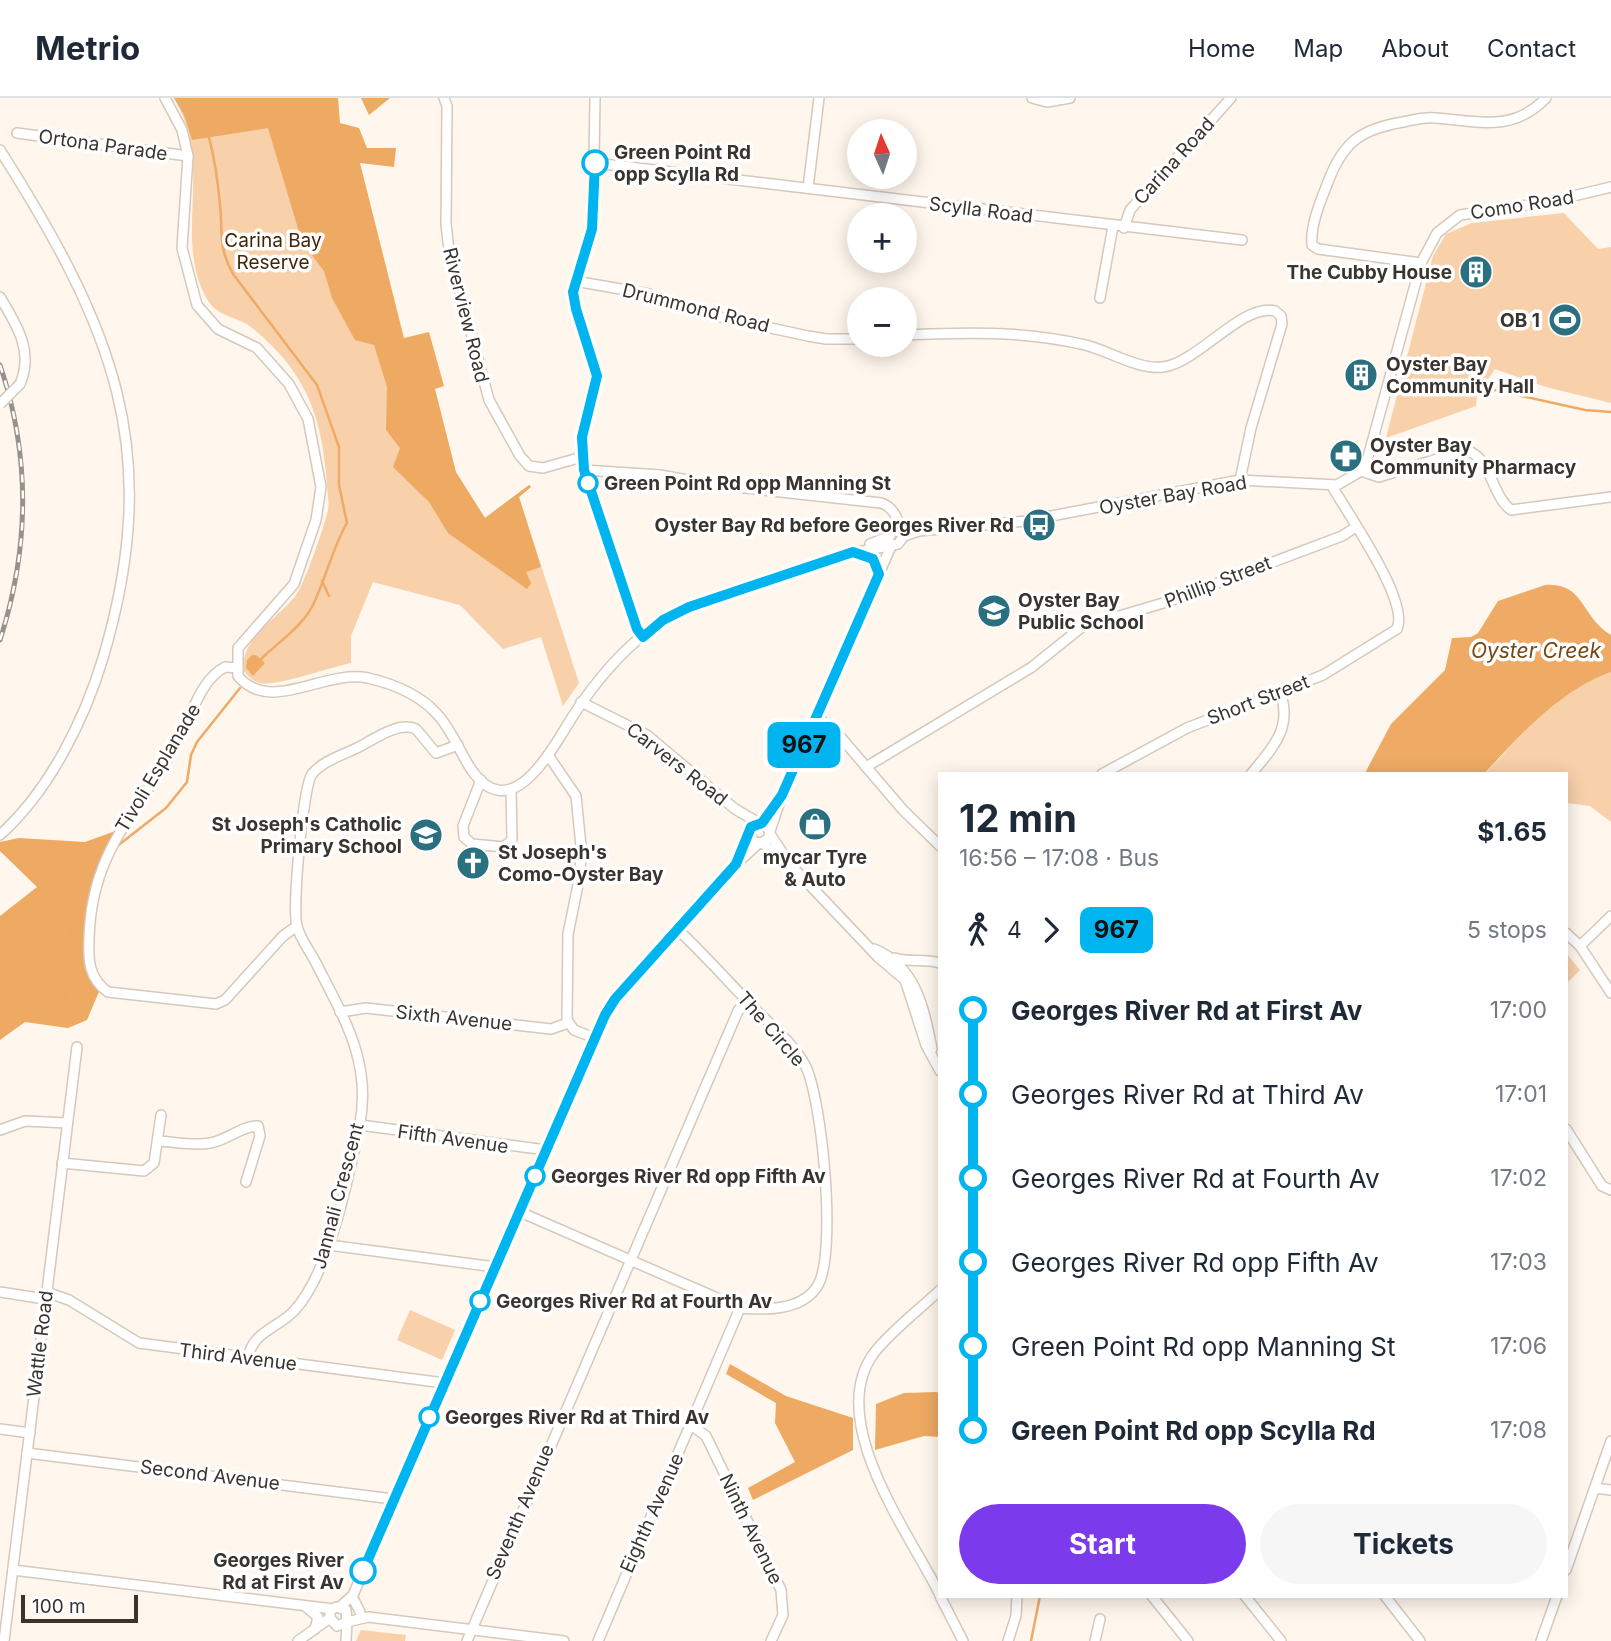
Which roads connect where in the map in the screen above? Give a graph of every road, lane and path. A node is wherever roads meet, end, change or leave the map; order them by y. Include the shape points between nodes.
1 (165, 98) edge
2 (444, 98) edge
3 (595, 98) edge
4 (819, 98) edge
5 (1032, 98) edge
6 (1070, 98) edge
7 (1231, 98) edge
8 (1546, 98) edge
9 (17, 132) dead end
10 (0, 150) edge
11 (188, 156) junction
12 (595, 163) junction
13 (4, 166) edge
14 (1611, 187) edge
15 (808, 188) junction
16 (1113, 226) junction
17 (1124, 228) junction
18 (1242, 240) dead end
19 (1421, 263) junction
20 (575, 281) junction
21 (0, 298) edge
22 (1100, 298) dead end
23 (917, 335) edge
24 (847, 339) edge
25 (0, 404) edge
26 (582, 457) junction
27 (584, 470) junction
28 (1361, 471) junction
29 (1240, 480) junction
30 (1332, 486) junction
31 (1611, 497) edge
32 (892, 511) junction
33 (1356, 527) junction
34 (903, 534) junction
35 (891, 540) junction
36 (853, 552) junction
37 (879, 574) junction
38 (643, 637) junction
39 (237, 668) junction
40 (1280, 692) junction
41 (581, 702) junction
42 (816, 718) junction
43 (458, 746) junction
44 (548, 755) junction
45 (866, 767) junction
46 (1106, 772) edge
47 (1253, 772) edge
48 (481, 780) junction
49 (511, 789) junction
50 (782, 795) junction
51 (735, 809) junction
52 (760, 823) junction
53 (750, 832) junction
54 (770, 833) junction
55 (0, 835) edge
56 (761, 843) junction
57 (938, 844) edge
58 (786, 860) junction
59 (736, 864) junction
60 (1611, 916) edge
61 (297, 926) junction
62 (677, 929) junction
63 (1568, 935) edge
64 (1580, 946) junction
65 (870, 947) junction
66 (890, 957) junction
67 (915, 961) junction
68 (938, 963) edge
69 (910, 976) junction
70 (1611, 993) edge
71 (746, 999) junction
72 (340, 1012) junction
73 (568, 1023) junction
74 (595, 1038) junction
75 (77, 1047) dead end
76 (934, 1057) junction
77 (938, 1066) edge
78 (161, 1115) dead end
79 (67, 1123) junction
80 (360, 1125) junction
81 (0, 1130) edge
82 (1568, 1132) edge
83 (159, 1141) junction
84 (546, 1150) junction
85 (62, 1163) junction
86 (246, 1182) dead end
87 (1611, 1189) edge
88 (520, 1212) junction
89 (329, 1245) junction
90 (629, 1261) junction
91 (495, 1267) junction
92 (0, 1292) edge
93 (938, 1292) edge
94 (45, 1296) junction
95 (740, 1308) junction
96 (248, 1358) junction
97 (444, 1383) junction
98 (691, 1425) junction
99 (0, 1429) edge
100 (30, 1433) junction
101 (1611, 1441) edge
102 (27, 1453) junction
103 (1595, 1488) junction
104 (1611, 1490) edge
105 (393, 1499) junction
106 (1568, 1564) edge
107 (13, 1570) junction
108 (938, 1592) edge
109 (354, 1598) junction
110 (941, 1598) edge
111 (1017, 1598) edge
112 (1154, 1598) edge
113 (1247, 1598) edge
114 (1388, 1598) edge
115 (1556, 1598) edge
116 (305, 1606) junction
117 (364, 1614) junction
118 (340, 1617) junction
119 (1101, 1619) dead end
120 (470, 1629) junction
121 (313, 1633) junction
122 (4, 1641) edge
123 (298, 1641) edge
124 (345, 1641) edge
125 (467, 1641) edge
126 (564, 1641) edge
127 (598, 1641) edge
128 (771, 1641) edge
129 (963, 1641) edge
130 (1008, 1641) edge
131 (1094, 1641) edge
132 (1188, 1641) edge
133 (1282, 1641) edge
134 (1420, 1641) edge
135 (1541, 1641) edge

1 - 11 street via 182,130
2 - 26 street, Riverview Road via 447,238 489,400 529,466 542,468
3 - 12 street
4 - 15 street
5 - 6 street via 1047,102
7 - 17 street, Carina Road via 1130,210
8 - 19 street via 1524,116 1503,123 1427,117 1380,126 1349,144 1334,167 1312,245
9 - 11 street, Ortona Parade
10 - 13 street
11 - 39 street via 182,248 197,305 209,323 257,348 289,384 308,419 321,487 316,520 293,584 243,640
12 - 15 street, Scylla Road
12 - 20 street via 592,229
13 - 55 street via 60,248 100,339 123,413 131,497 117,609 88,700 40,787
14 - 19 street, Como Road via 1460,215 1437,233
15 - 16 street, Scylla Road
16 - 17 street, Scylla Road
16 - 22 street
17 - 18 street, Scylla Road
19 - 28 street, Como Road
20 - 24 street, Drummond Road via 649,294 692,311 817,338
20 - 26 street via 576,309 597,376 583,431
21 - 25 street, bridge via 24,341 26,367 20,384
23 - 29 street via 1021,334 1083,344 1159,367 1183,360 1260,310 1275,311 1282,324
26 - 27 street
27 - 32 street via 872,502 885,504
27 - 38 street via 630,614
28 - 30 street
28 - 31 street via 1379,478 1466,450 1480,458 1511,509
29 - 30 street, Oyster Bay Road
29 - 34 street, Oyster Bay Road via 1025,521
30 - 33 street
32 - 34 street
32 - 35 street
33 - 40 street, Short Street via 1369,544 1399,614 1399,624 1323,675
33 - 45 street, Phillip Street via 1170,601 1082,627 1032,667
34 - 35 street via 900,543
35 - 36 street
35 - 37 street
36 - 37 street via 873,559
36 - 38 street via 689,607
37 - 42 street
38 - 41 street
39 - 43 street via 244,682 265,693 347,676 388,684 423,701 444,722
39 - 61 street, Tivoli Esplanade via 225,667 206,683 177,744 100,870 90,904 89,957 96,981 108,992 222,1003
40 - 46 street, Short Street via 1187,728
40 - 47 street via 1286,709 1283,729
41 - 44 street
41 - 51 street, Carvers Road via 647,735
42 - 45 street via 831,727
42 - 50 street
43 - 48 street
43 - 61 street, Jannali Crescent via 436,752 416,729 406,726 333,759 311,775 306,785 294,902
44 - 49 street via 528,782
44 - 73 street via 576,796 581,846 568,934
45 - 57 street
48 - 49 street via 492,787
48 - 49 street via 463,826 464,837 472,844 504,847 512,840
50 - 52 street
50 - 54 street
51 - 52 street, Carvers Road
51 - 53 street, Carvers Road
52 - 53 street
52 - 54 street, Carvers Road
53 - 56 street, Carvers Road via 751,839
53 - 59 street
54 - 56 street
54 - 58 street
56 - 58 street
56 - 59 street
58 - 65 street
59 - 62 street
60 - 64 street
61 - 72 street, Jannali Crescent
62 - 71 street, The Circle
62 - 74 street via 615,999
63 - 64 street
64 - 70 street
65 - 66 street
65 - 76 street via 908,986 920,1031
66 - 67 street
66 - 69 street
67 - 68 street
67 - 69 street
69 - 76 street
71 - 90 street, Seventh Avenue
71 - 95 street, The Circle via 792,1047 808,1071 823,1165 828,1237 818,1286 804,1298 780,1308
72 - 73 street, Sixth Avenue via 366,1008 551,1029
72 - 80 street, Jannali Crescent via 359,1051 364,1085
73 - 74 street
74 - 84 street
75 - 79 street, Wattle Road
76 - 77 street
78 - 83 street
79 - 81 street via 25,1121
79 - 85 street, Wattle Road
80 - 84 street, Fifth Avenue
80 - 89 street, Jannali Crescent
82 - 87 street via 1602,1186
83 - 85 street via 154,1163 144,1171
83 - 86 street via 209,1144 261,1122
84 - 88 street
85 - 94 street, Wattle Road
88 - 90 street, The Circle
88 - 91 street
89 - 91 street
89 - 96 street, Jannali Crescent via 314,1283 294,1312 254,1340
90 - 95 street, The Circle
90 - 120 street, Seventh Avenue
91 - 97 street
92 - 94 street, Third Avenue
93 - 108 street via 873,1354 863,1378 859,1418 869,1462
94 - 96 street, Third Avenue via 69,1300 139,1343
94 - 100 street, Wattle Road
95 - 98 street, Eighth Avenue
96 - 97 street, Third Avenue
97 - 105 street
98 - 127 street, Eighth Avenue
98 - 128 street, Ninth Avenue via 706,1436 781,1590 783,1615
99 - 100 street
100 - 102 street, Wattle Road
101 - 103 street
102 - 105 street, Second Avenue
102 - 107 street, Wattle Road
103 - 104 street
103 - 106 street
105 - 109 street
107 - 116 street
107 - 122 street, Wattle Road
109 - 117 street
109 - 118 street
110 - 129 street
111 - 130 street
112 - 132 street
113 - 133 street
114 - 134 street
115 - 135 street
116 - 118 street
116 - 121 street via 318,1617
117 - 118 street
117 - 120 street
118 - 121 street
118 - 124 street
119 - 131 street
120 - 125 street, Seventh Avenue
120 - 126 street
121 - 123 street

